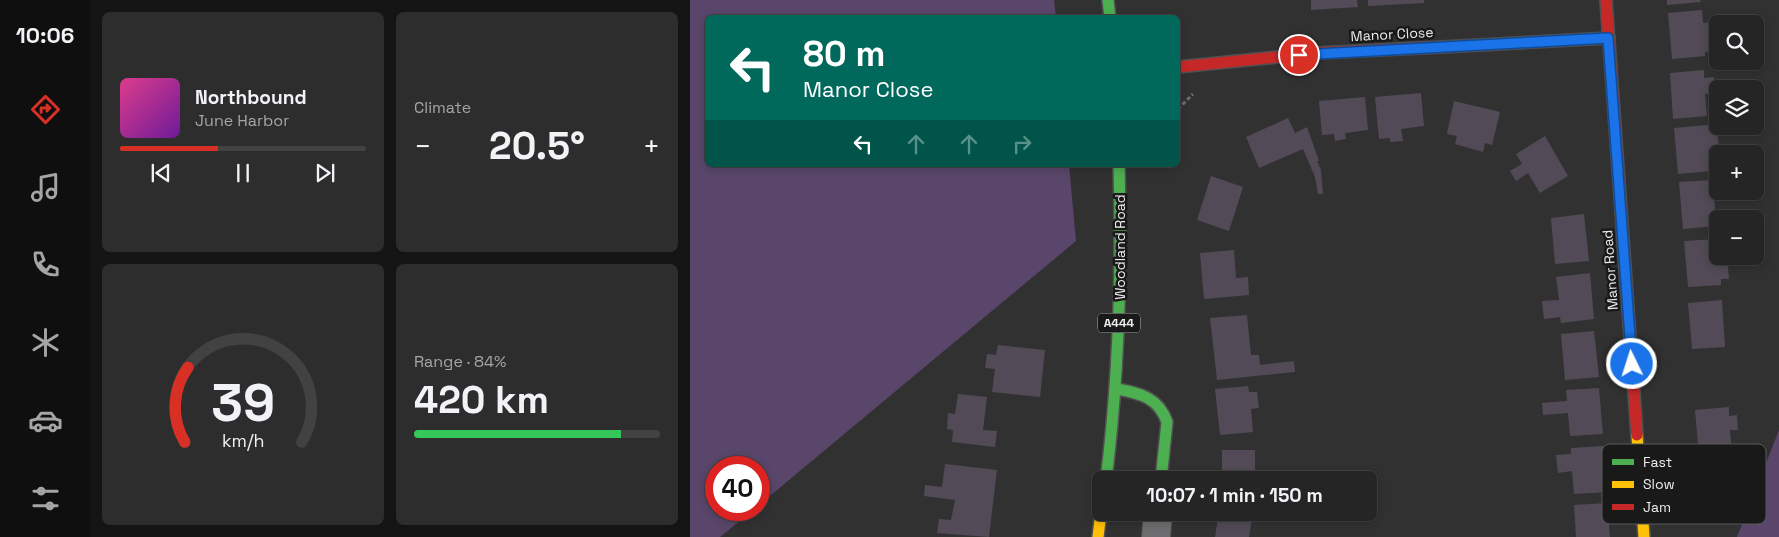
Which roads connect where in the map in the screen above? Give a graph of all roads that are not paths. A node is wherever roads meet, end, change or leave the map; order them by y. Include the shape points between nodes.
1 (1108, 0) edge
2 (1606, 0) edge
3 (1110, 15) edge
4 (1608, 38) junction
5 (1180, 67) edge
6 (1119, 167) edge
7 (1117, 389) junction
8 (1637, 444) edge
9 (1107, 471) edge
10 (1162, 471) edge
11 (1100, 521) edge
12 (1157, 521) edge
13 (1643, 524) edge
14 (1098, 537) edge
15 (1156, 537) edge
16 (1644, 537) edge

1 - 3 main road
2 - 4 main road, Manor Road
4 - 5 main road, Manor Close via 1318,53
4 - 8 main road, Manor Road
6 - 7 main road, Woodland Road / A444
7 - 9 main road, Woodland Road / A444
7 - 10 main road via 1152,398 1166,415
11 - 14 main road
12 - 15 street
13 - 16 main road, Manor Road

